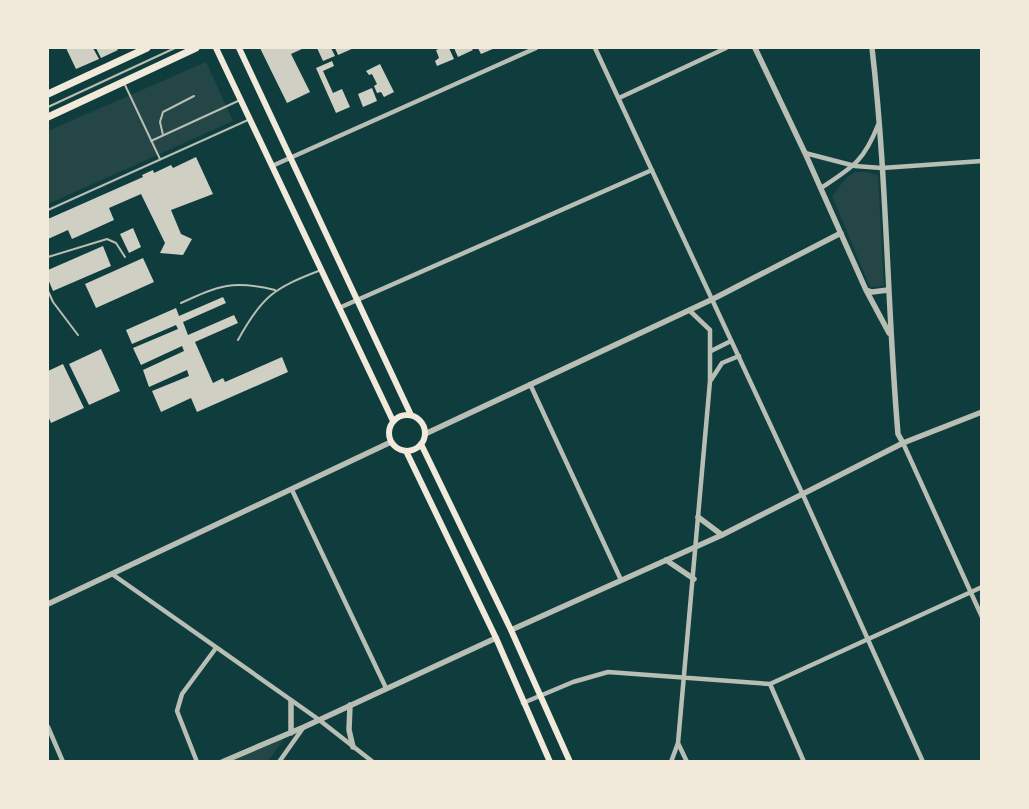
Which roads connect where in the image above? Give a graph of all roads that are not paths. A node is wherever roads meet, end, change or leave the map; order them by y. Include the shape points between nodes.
1 (148, 48) edge
2 (175, 48) edge
3 (196, 48) edge
4 (216, 48) edge
5 (239, 48) edge
6 (536, 48) edge
7 (595, 48) edge
8 (726, 48) edge
9 (755, 48) edge
10 (872, 48) edge
11 (123, 81) junction
12 (48, 92) edge
13 (194, 96) dead end
14 (619, 98) junction
15 (241, 100) junction
16 (48, 107) edge
17 (48, 117) edge
18 (250, 119) junction
19 (881, 119) junction
20 (163, 135) junction
21 (151, 141) junction
22 (805, 153) junction
23 (290, 158) junction
24 (160, 159) junction
25 (982, 161) edge
26 (272, 166) junction
27 (855, 166) junction
28 (882, 168) junction
29 (652, 170) junction
30 (821, 188) junction
31 (48, 210) edge
32 (841, 233) junction
33 (48, 257) edge
34 (125, 257) dead end
35 (321, 270) junction
36 (275, 290) junction
37 (866, 290) junction
38 (888, 290) junction
39 (48, 291) edge
40 (713, 299) junction
41 (357, 300) junction
42 (181, 303) dead end
43 (339, 308) junction
44 (689, 310) junction
45 (78, 335) dead end
46 (890, 335) junction
47 (238, 340) dead end
48 (732, 341) junction
49 (711, 351) junction
50 (739, 356) junction
51 (710, 381) junction
52 (530, 384) junction
53 (982, 412) edge
54 (411, 415) junction
55 (393, 421) junction
56 (425, 434) junction
57 (391, 442) junction
58 (421, 444) junction
59 (903, 444) junction
60 (406, 451) junction
61 (292, 490) junction
62 (803, 495) junction
63 (698, 517) junction
64 (722, 535) junction
65 (695, 547) junction
66 (666, 560) junction
67 (112, 574) junction
68 (694, 579) junction
69 (621, 580) junction
70 (982, 587) edge
71 (970, 592) junction
72 (48, 604) edge
73 (982, 618) edge
74 (511, 630) junction
75 (496, 638) junction
76 (867, 640) junction
77 (216, 648) junction
78 (682, 678) junction
79 (770, 684) junction
80 (386, 688) junction
81 (540, 696) junction
82 (291, 701) junction
83 (523, 703) junction
84 (350, 705) junction
85 (318, 719) junction
86 (48, 727) edge
87 (304, 727) junction
88 (290, 733) junction
89 (678, 743) junction
90 (353, 747) junction
91 (63, 762) edge
92 (197, 762) edge
93 (222, 762) edge
94 (278, 762) edge
95 (373, 762) edge
96 (550, 762) edge
97 (570, 762) edge
98 (670, 762) edge
99 (687, 762) edge
100 (804, 762) edge
101 (923, 762) edge

1 - 12 main road
2 - 16 lane
3 - 11 main road
4 - 15 main road
5 - 23 main road
6 - 23 street
7 - 14 street
8 - 14 street
9 - 22 street
10 - 19 street
11 - 17 main road
11 - 21 lane
13 - 20 lane via 163,112 160,122
14 - 29 street
15 - 18 main road
15 - 20 lane
18 - 24 lane
18 - 26 main road
19 - 27 street via 870,146
19 - 28 street
20 - 21 lane
21 - 24 lane
22 - 27 street
22 - 30 street
23 - 26 street
23 - 41 main road
24 - 31 lane
25 - 28 street
26 - 35 main road
27 - 28 street
27 - 30 street
28 - 38 street
29 - 40 street
29 - 41 street
30 - 32 street
32 - 37 street
32 - 40 street
33 - 34 lane via 107,239 116,242
35 - 36 lane
35 - 43 main road
36 - 42 lane via 261,286 216,286
36 - 47 lane via 254,312
37 - 38 street
37 - 46 street
38 - 46 street
39 - 45 lane
40 - 44 street
40 - 48 street
41 - 43 street
41 - 54 main road
43 - 55 main road
44 - 49 street via 710,330
44 - 52 street
46 - 59 street via 898,434
48 - 49 street
48 - 50 street
49 - 51 street
50 - 51 street via 722,363
50 - 62 street
51 - 63 street
52 - 56 street
52 - 69 street
53 - 59 street
54 - 55 main road
54 - 56 main road via 422,424
55 - 57 main road via 389,431
56 - 58 main road
57 - 60 main road
57 - 61 street
58 - 60 main road
58 - 74 main road
59 - 62 street
59 - 71 street
60 - 75 main road
61 - 67 street
61 - 80 street
62 - 64 street
62 - 76 street
63 - 64 street
63 - 65 street
64 - 65 street
65 - 66 street
65 - 68 street
66 - 68 street
66 - 69 street
67 - 72 street
67 - 77 street
68 - 78 street
69 - 74 street
70 - 71 street
71 - 73 street
71 - 76 street
74 - 81 main road
75 - 80 street
75 - 83 main road
76 - 79 street
76 - 101 street
77 - 82 street
77 - 92 street via 182,694 177,711
78 - 79 street
78 - 81 street via 608,672
78 - 89 street
79 - 100 street
80 - 84 street
81 - 83 street
81 - 97 main road
82 - 85 street
82 - 88 street
83 - 96 main road
84 - 85 street
84 - 90 street via 349,730
85 - 87 street
85 - 90 street
86 - 91 street
87 - 88 street
87 - 94 street
88 - 93 street
89 - 98 street
89 - 99 street
90 - 95 street

